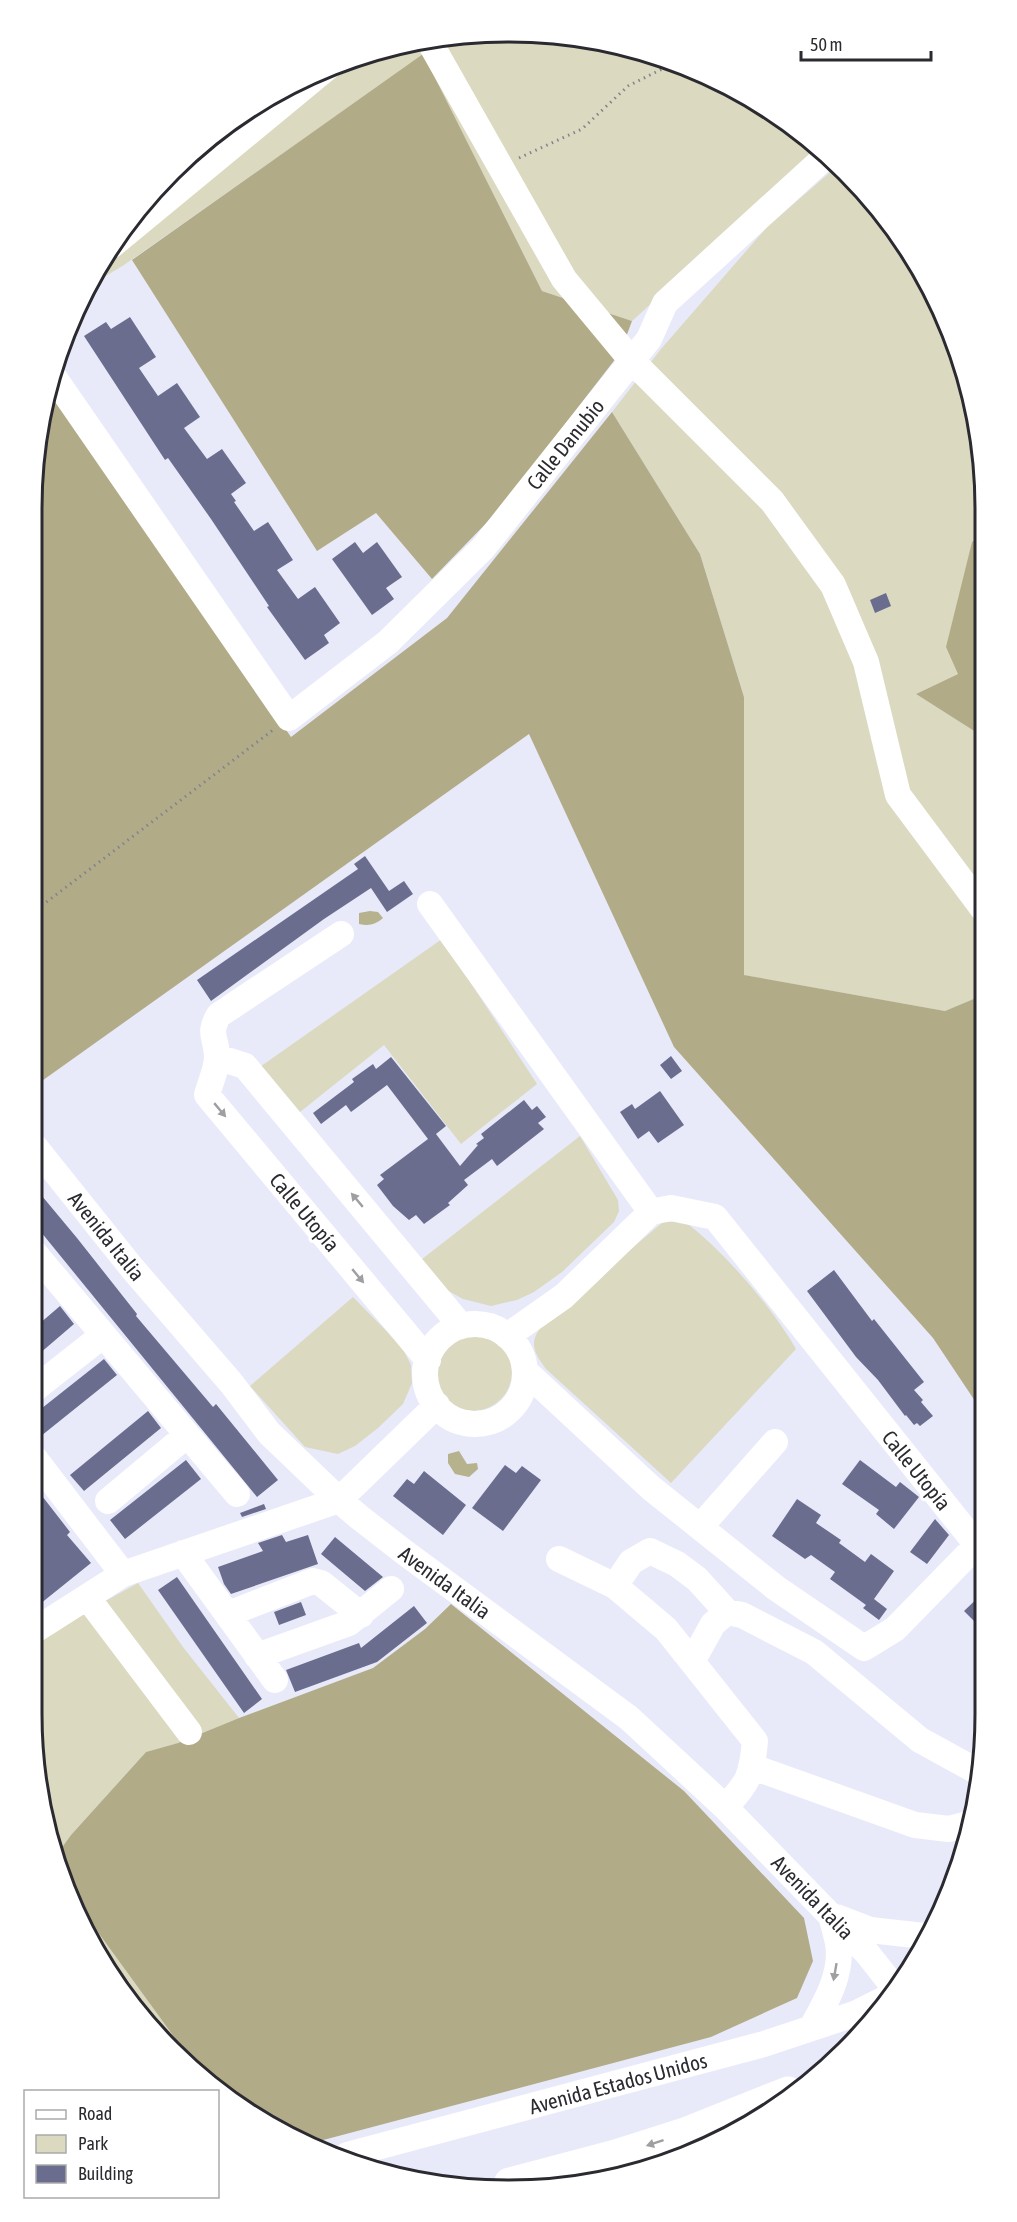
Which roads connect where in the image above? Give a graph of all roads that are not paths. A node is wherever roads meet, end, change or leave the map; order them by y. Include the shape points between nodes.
1 (433, 48) edge
2 (297, 93) edge
3 (819, 161) edge
4 (141, 221) edge
5 (632, 361) junction
6 (59, 385) edge
7 (975, 898) edge
8 (430, 904) dead end
9 (341, 934) dead end
10 (217, 1057) junction
11 (42, 1156) edge
12 (651, 1212) junction
13 (42, 1262) edge
14 (461, 1326) junction
15 (102, 1336) junction
16 (507, 1336) junction
17 (428, 1360) junction
18 (525, 1371) junction
19 (42, 1383) edge
20 (437, 1405) junction
21 (187, 1435) junction
22 (775, 1442) dead end
23 (42, 1468) edge
24 (237, 1494) dead end
25 (339, 1500) junction
26 (108, 1501) dead end
27 (700, 1527) junction
28 (975, 1542) edge
29 (975, 1547) edge
30 (183, 1553) junction
31 (559, 1559) dead end
32 (123, 1574) junction
33 (615, 1586) junction
34 (392, 1589) dead end
35 (87, 1597) junction
36 (726, 1612) junction
37 (228, 1614) junction
38 (361, 1615) junction
39 (42, 1623) edge
40 (258, 1656) junction
41 (693, 1660) junction
42 (275, 1680) dead end
43 (189, 1732) dead end
44 (753, 1767) junction
45 (972, 1768) edge
46 (725, 1807) junction
47 (961, 1826) edge
48 (831, 1915) junction
49 (919, 1935) edge
50 (890, 1982) edge
51 (872, 2006) edge
52 (812, 2027) junction
53 (768, 2101) edge
54 (356, 2154) edge
55 (528, 2179) edge

1 - 5 street via 564,279
2 - 4 street
3 - 5 street, Calle Danubio via 665,303 649,339
5 - 6 street, Calle Danubio via 483,548 388,642 289,718
5 - 7 street via 772,501 833,585 866,662 898,795
8 - 12 street
9 - 10 street, Calle Utopía via 219,1015 212,1035
14 -> 10 street via 246,1065
10 -> 17 street, Calle Utopía via 207,1095
11 - 25 street, Avenida Italia via 269,1433
12 - 16 street via 564,1296
12 - 28 street, Calle Utopía via 671,1208 715,1217
13 - 15 street
14 - 16 street via 486,1325
14 - 17 street via 441,1337
15 - 19 street
15 - 21 street
16 - 18 street via 522,1355
17 - 20 street via 426,1383
18 - 20 street via 524,1387 516,1402 490,1422 457,1421
18 - 27 street, Calle Utopía via 651,1488
20 - 25 street
21 - 24 street
21 - 26 street
22 - 27 street
23 - 32 street
25 - 30 street
25 - 46 street, Avenida Italia via 629,1718
27 - 29 street, Calle Utopía via 776,1588 864,1648 895,1629
30 - 32 street
30 - 37 street
31 - 33 street
32 - 35 street
33 - 36 street via 631,1562 650,1551 697,1579
33 - 41 street via 666,1629
34 - 38 street
35 - 39 street
35 - 43 street
36 - 41 street via 713,1624
36 - 45 street via 742,1615 814,1652 920,1740
37 - 38 street via 313,1581
37 - 40 street
38 - 40 street
40 - 42 street
41 - 44 street via 755,1741
44 - 46 street via 742,1789
44 - 47 street via 915,1825 949,1829
46 - 48 street, Avenida Italia
48 - 49 street via 870,1930
48 - 50 street, Avenida Italia
48 -> 52 street via 839,1945 837,1968 831,1992
51 - 52 street, Avenida Estados Unidos
52 - 54 street, Avenida Estados Unidos via 764,2044
53 -> 55 highway via 685,2134

